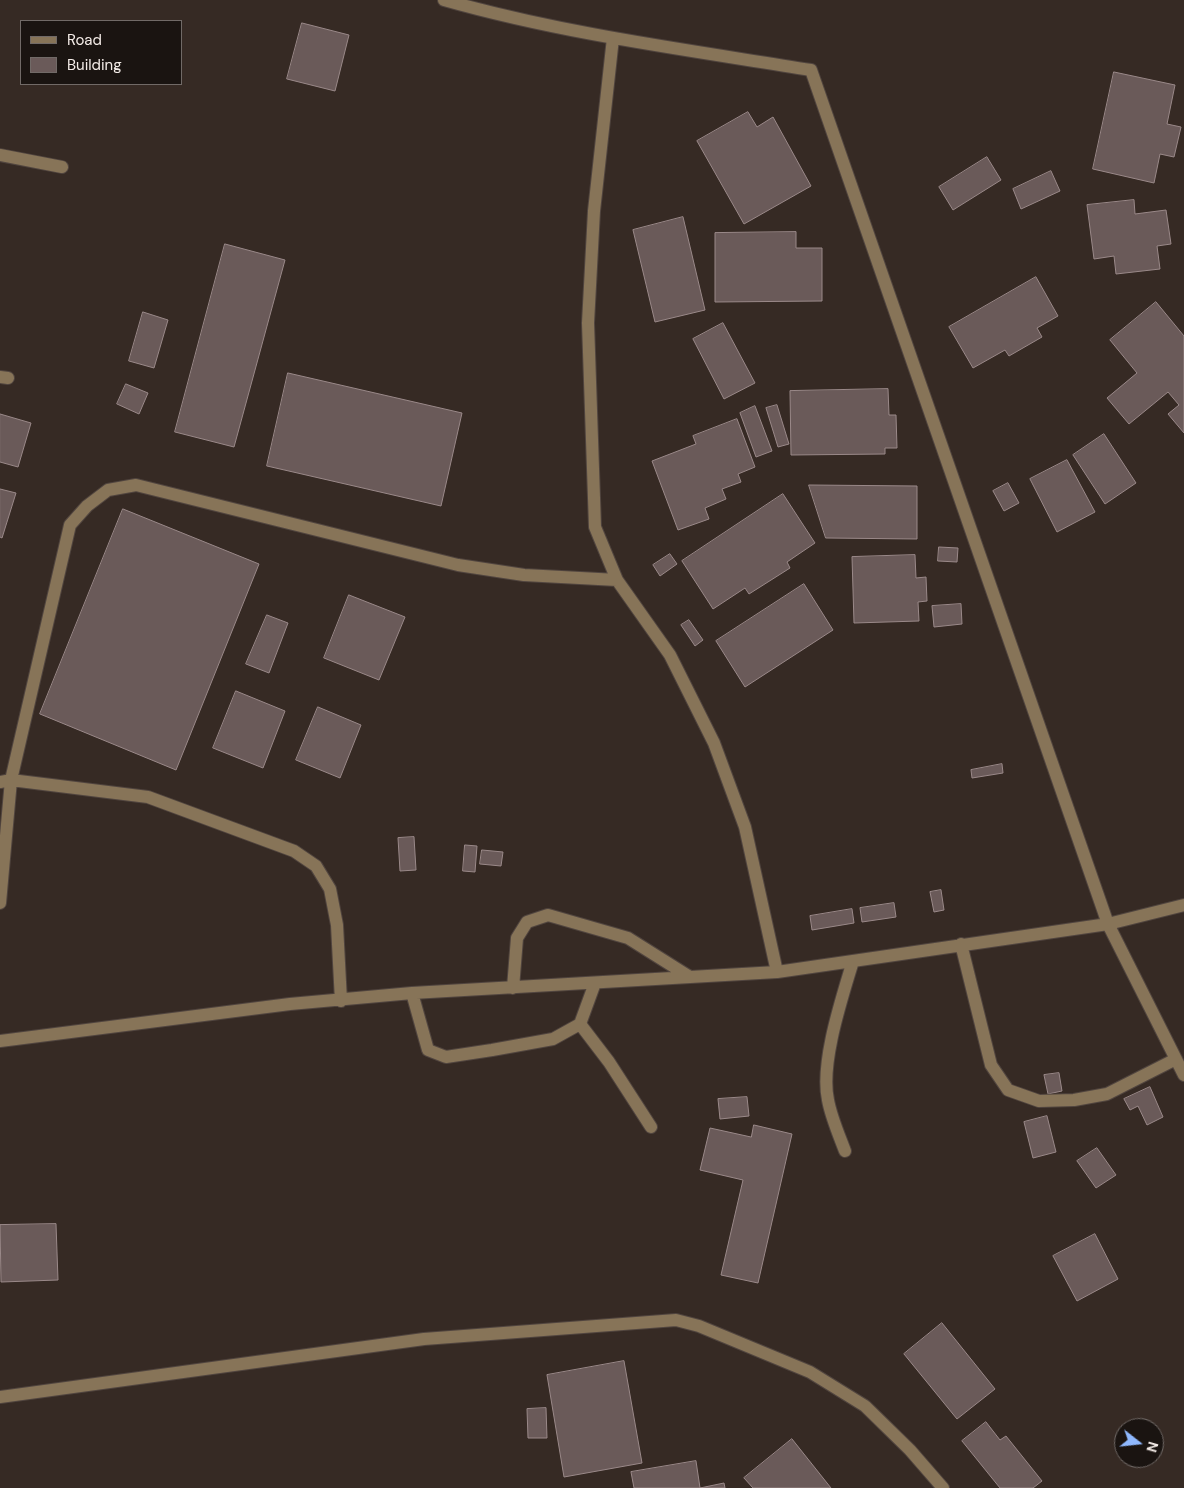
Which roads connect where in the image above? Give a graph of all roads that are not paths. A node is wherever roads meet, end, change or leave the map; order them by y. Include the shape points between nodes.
1 (444, 0) edge
2 (613, 38) junction
3 (0, 155) edge
4 (62, 166) dead end
5 (617, 580) junction
6 (5, 781) edge
7 (0, 903) edge
8 (1184, 905) edge
9 (1108, 924) junction
10 (962, 944) junction
11 (853, 961) junction
12 (777, 972) junction
13 (690, 977) junction
14 (595, 983) junction
15 (513, 988) junction
16 (412, 993) junction
17 (341, 1001) junction
18 (580, 1024) junction
19 (0, 1041) edge
20 (1176, 1059) junction
21 (1184, 1075) edge
22 (651, 1127) dead end
23 (845, 1151) dead end
24 (0, 1397) edge
25 (943, 1488) edge

1 - 2 street
2 - 5 street via 594,211 588,323 595,528
2 - 9 street via 811,70
3 - 4 street
5 - 6 street via 524,575 458,566 136,485 108,490 70,525
5 - 12 street via 670,655 714,743 744,827
6 - 7 street
6 - 17 street via 148,797 294,852 316,866 330,889 337,925
8 - 9 street
9 - 10 street
9 - 20 street
10 - 11 street
10 - 20 street via 991,1065 1008,1090 1039,1100 1074,1100 1107,1094
11 - 12 street
11 - 23 street via 837,1015 826,1074 828,1100
12 - 13 street
13 - 14 street
13 - 15 street via 628,938 548,915 527,922 517,938
14 - 15 street
14 - 18 street
15 - 16 street
16 - 17 street
16 - 18 street via 428,1050 446,1057 553,1039
17 - 19 street via 290,1004
18 - 22 street
20 - 21 street
24 - 25 street via 424,1339 676,1320 699,1326 810,1372 865,1406

